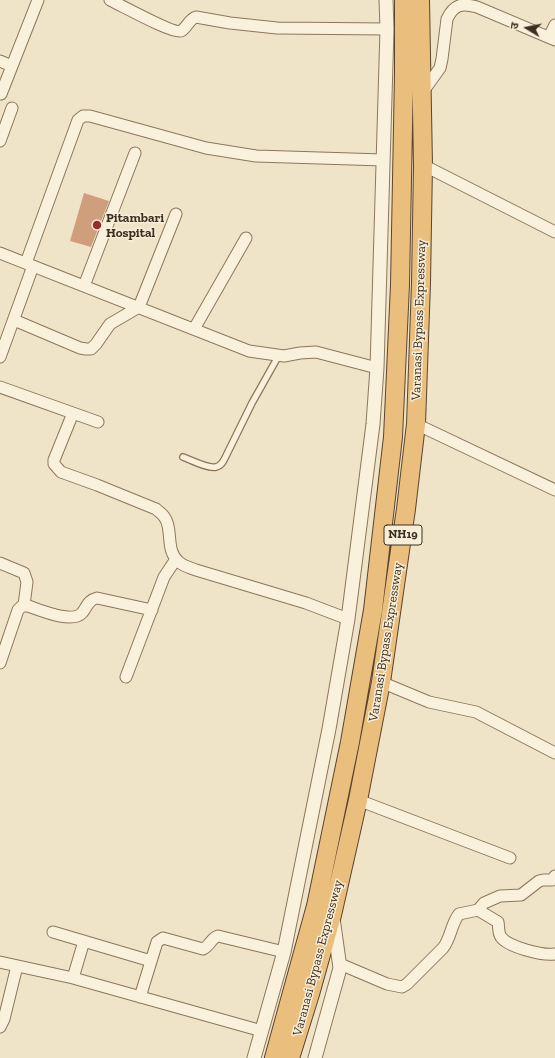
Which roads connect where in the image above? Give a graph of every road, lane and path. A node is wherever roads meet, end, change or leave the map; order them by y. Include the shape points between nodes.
1 (38, 0) edge
2 (110, 0) edge
3 (386, 0) edge
4 (404, 0) edge
5 (420, 0) edge
6 (555, 25) edge
7 (387, 29) junction
8 (552, 39) edge
9 (0, 60) edge
10 (12, 66) junction
11 (422, 93) junction
12 (1, 94) dead end
13 (12, 108) dead end
14 (0, 141) edge
15 (135, 153) dead end
16 (383, 160) junction
17 (423, 165) junction
18 (176, 214) dead end
19 (555, 232) edge
20 (246, 238) dead end
21 (0, 253) edge
22 (30, 265) junction
23 (84, 286) junction
24 (139, 307) junction
25 (14, 320) junction
26 (194, 329) junction
27 (279, 355) junction
28 (0, 357) edge
29 (377, 368) junction
30 (0, 387) edge
31 (73, 413) junction
32 (98, 422) dead end
33 (416, 424) junction
34 (183, 457) dead end
35 (555, 490) edge
36 (176, 559) junction
37 (0, 563) edge
38 (24, 605) junction
39 (152, 610) junction
40 (348, 619) junction
41 (0, 663) edge
42 (126, 677) dead end
43 (381, 682) junction
44 (555, 753) edge
45 (358, 800) junction
46 (510, 858) dead end
47 (554, 879) edge
48 (478, 910) junction
49 (332, 915) junction
50 (53, 932) dead end
51 (84, 941) junction
52 (284, 952) junction
53 (555, 954) edge
54 (151, 961) junction
55 (0, 962) edge
56 (340, 964) junction
57 (17, 966) junction
58 (74, 978) junction
59 (140, 997) junction
60 (0, 1027) edge
61 (262, 1031) junction
62 (254, 1058) edge
63 (274, 1058) edge
64 (290, 1058) edge
65 (315, 1058) edge

1 - 10 street
2 - 7 street via 176,31 182,30 196,17 277,28
3 - 7 street
4 - 63 highway, Varanasi Bypass Expressway / NH19 via 400,286 393,437 374,610 316,906
5 - 11 highway, Varanasi Bypass Expressway / NH19
6 - 8 street
7 - 16 street
8 - 11 street via 477,7 458,5 447,18 440,68
9 - 10 street
10 - 12 street
11 - 17 highway, Varanasi Bypass Expressway / NH19
13 - 14 street
15 - 23 street
16 - 22 street via 256,156 206,148 83,116 78,120
16 - 29 street
17 - 19 street
17 - 33 highway, Varanasi Bypass Expressway / NH19
18 - 24 street
20 - 26 street
21 - 22 street
22 - 23 street
22 - 25 street
23 - 24 street
24 - 25 street via 110,324 96,344 86,349
24 - 26 street
25 - 28 street
26 - 27 street via 249,351
27 - 29 street via 316,352
27 - 34 lane via 221,465 211,468
29 - 40 street via 374,424
30 - 31 street
31 - 32 street
31 - 36 street via 54,460 55,467 61,472 156,509 166,519
33 - 35 street
33 - 43 highway, Varanasi Bypass Expressway / NH19
36 - 39 street via 164,577
36 - 40 street via 196,570 306,603
37 - 38 street via 24,573
38 - 39 street via 70,618 79,616 90,600 97,598
38 - 41 street via 18,610
39 - 42 street
40 - 52 street via 329,729
43 - 44 street via 429,702 476,712
43 - 45 highway, Varanasi Bypass Expressway / NH19
45 - 46 street
45 - 49 highway, Varanasi Bypass Expressway / NH19
47 - 48 street via 539,881 521,895 500,896 488,900
48 - 53 street via 498,922 501,938 511,945
48 - 56 street via 460,914 448,942 402,987 387,984
49 - 56 street
49 - 64 highway, Varanasi Bypass Expressway / NH19
50 - 51 street
51 - 54 street
51 - 58 street
52 - 54 street via 218,936 204,949 163,938 157,942
52 - 61 street
54 - 59 street
55 - 57 street
56 - 65 street
57 - 58 street
57 - 60 street
58 - 59 street
59 - 61 street
61 - 62 street

